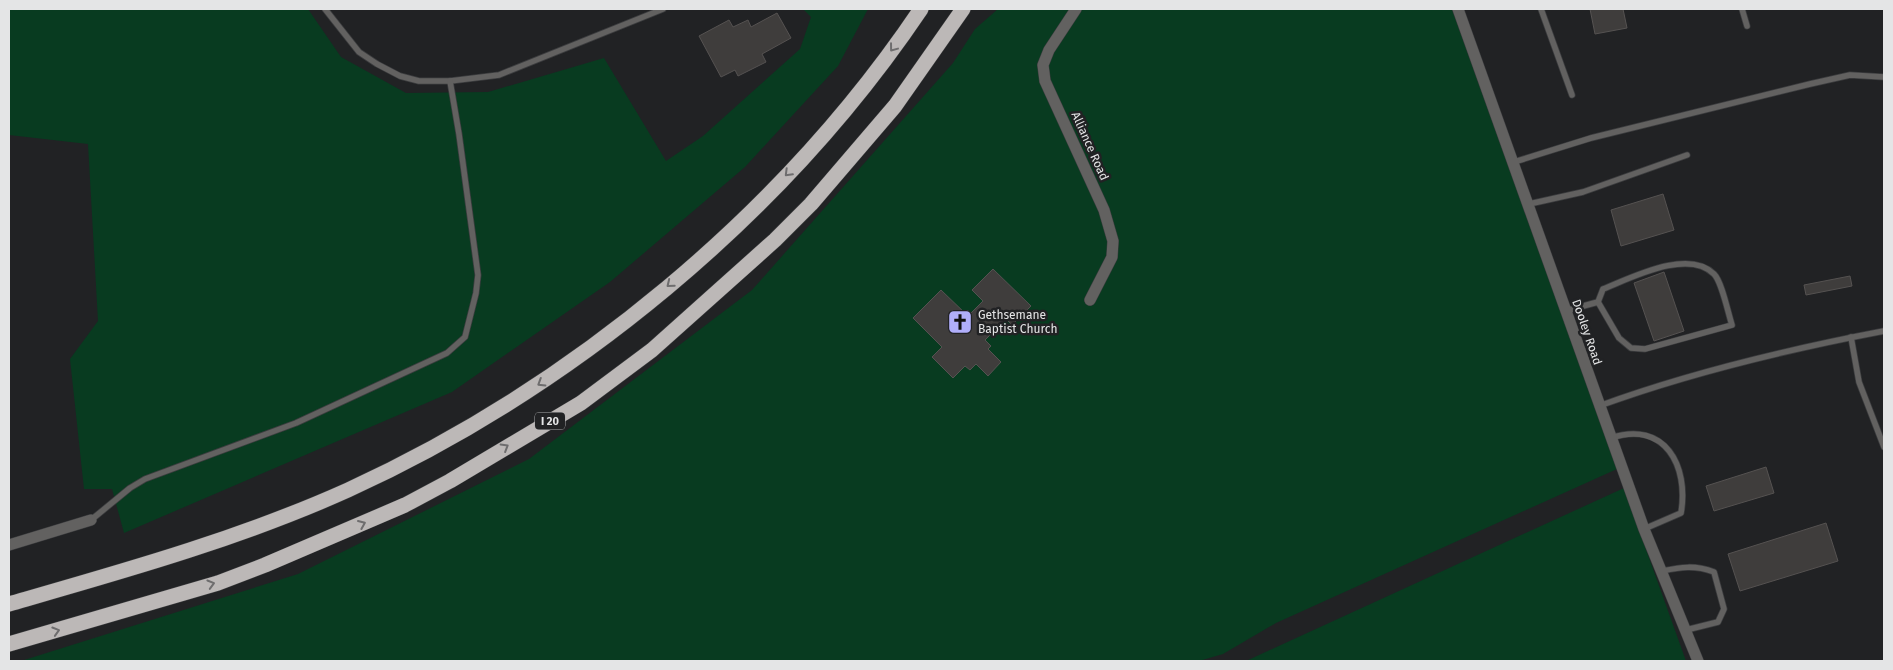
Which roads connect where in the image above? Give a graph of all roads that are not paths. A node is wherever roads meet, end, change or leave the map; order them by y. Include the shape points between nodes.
1 (325, 9) edge
2 (663, 9) edge
3 (921, 9) edge
4 (963, 9) edge
5 (1076, 9) edge
6 (1458, 9) edge
7 (1541, 9) edge
8 (1742, 9) edge
9 (1747, 26) dead end
10 (1884, 77) edge
11 (450, 81) junction
12 (1572, 95) dead end
13 (1688, 155) dead end
14 (1514, 162) junction
15 (1529, 204) junction
16 (1090, 300) dead end
17 (1598, 302) junction
18 (1566, 311) junction
19 (1884, 330) edge
20 (1851, 337) junction
21 (1599, 406) junction
22 (1611, 438) junction
23 (1884, 447) edge
24 (91, 520) joint
25 (1644, 529) junction
26 (9, 545) edge
27 (1662, 571) junction
28 (9, 604) edge
29 (1686, 630) junction
30 (9, 644) edge
31 (1698, 661) edge

1 - 11 lane via 359,52 377,64 409,79
2 - 11 lane via 499,75
3 -> 28 highway via 872,77 797,164 698,262 559,372 417,456 349,490 299,511 134,568
30 -> 4 highway, I 20 via 218,583 266,565 405,505 580,403 652,350 811,204 895,106
5 - 16 street, Alliance Road via 1049,50 1044,65 1045,81 1104,210 1113,241 1112,257
6 - 14 street, Dooley Road
7 - 12 lane
8 - 9 lane
10 - 14 lane via 1850,75 1810,84 1590,138
11 - 24 lane via 478,275 465,337 447,353 296,423 145,479
13 - 15 lane via 1583,192
14 - 15 street, Dooley Road
15 - 18 street, Dooley Road
17 - 17 lane via 1619,338 1631,348 1645,350 1732,325 1716,276 1702,265 1678,264 1638,275 1603,290
17 - 18 lane
18 - 21 street, Dooley Road
19 - 20 lane
20 - 21 lane via 1725,368
20 - 23 lane via 1859,382
21 - 22 street, Dooley Road
22 - 25 street, Dooley Road
22 - 25 lane via 1628,433 1646,434 1662,443 1681,472 1681,513
24 - 26 street
25 - 27 street, Dooley Road
27 - 29 street, Dooley Road
27 - 29 lane via 1687,566 1714,572 1724,609 1718,622
29 - 31 street, Dooley Road

